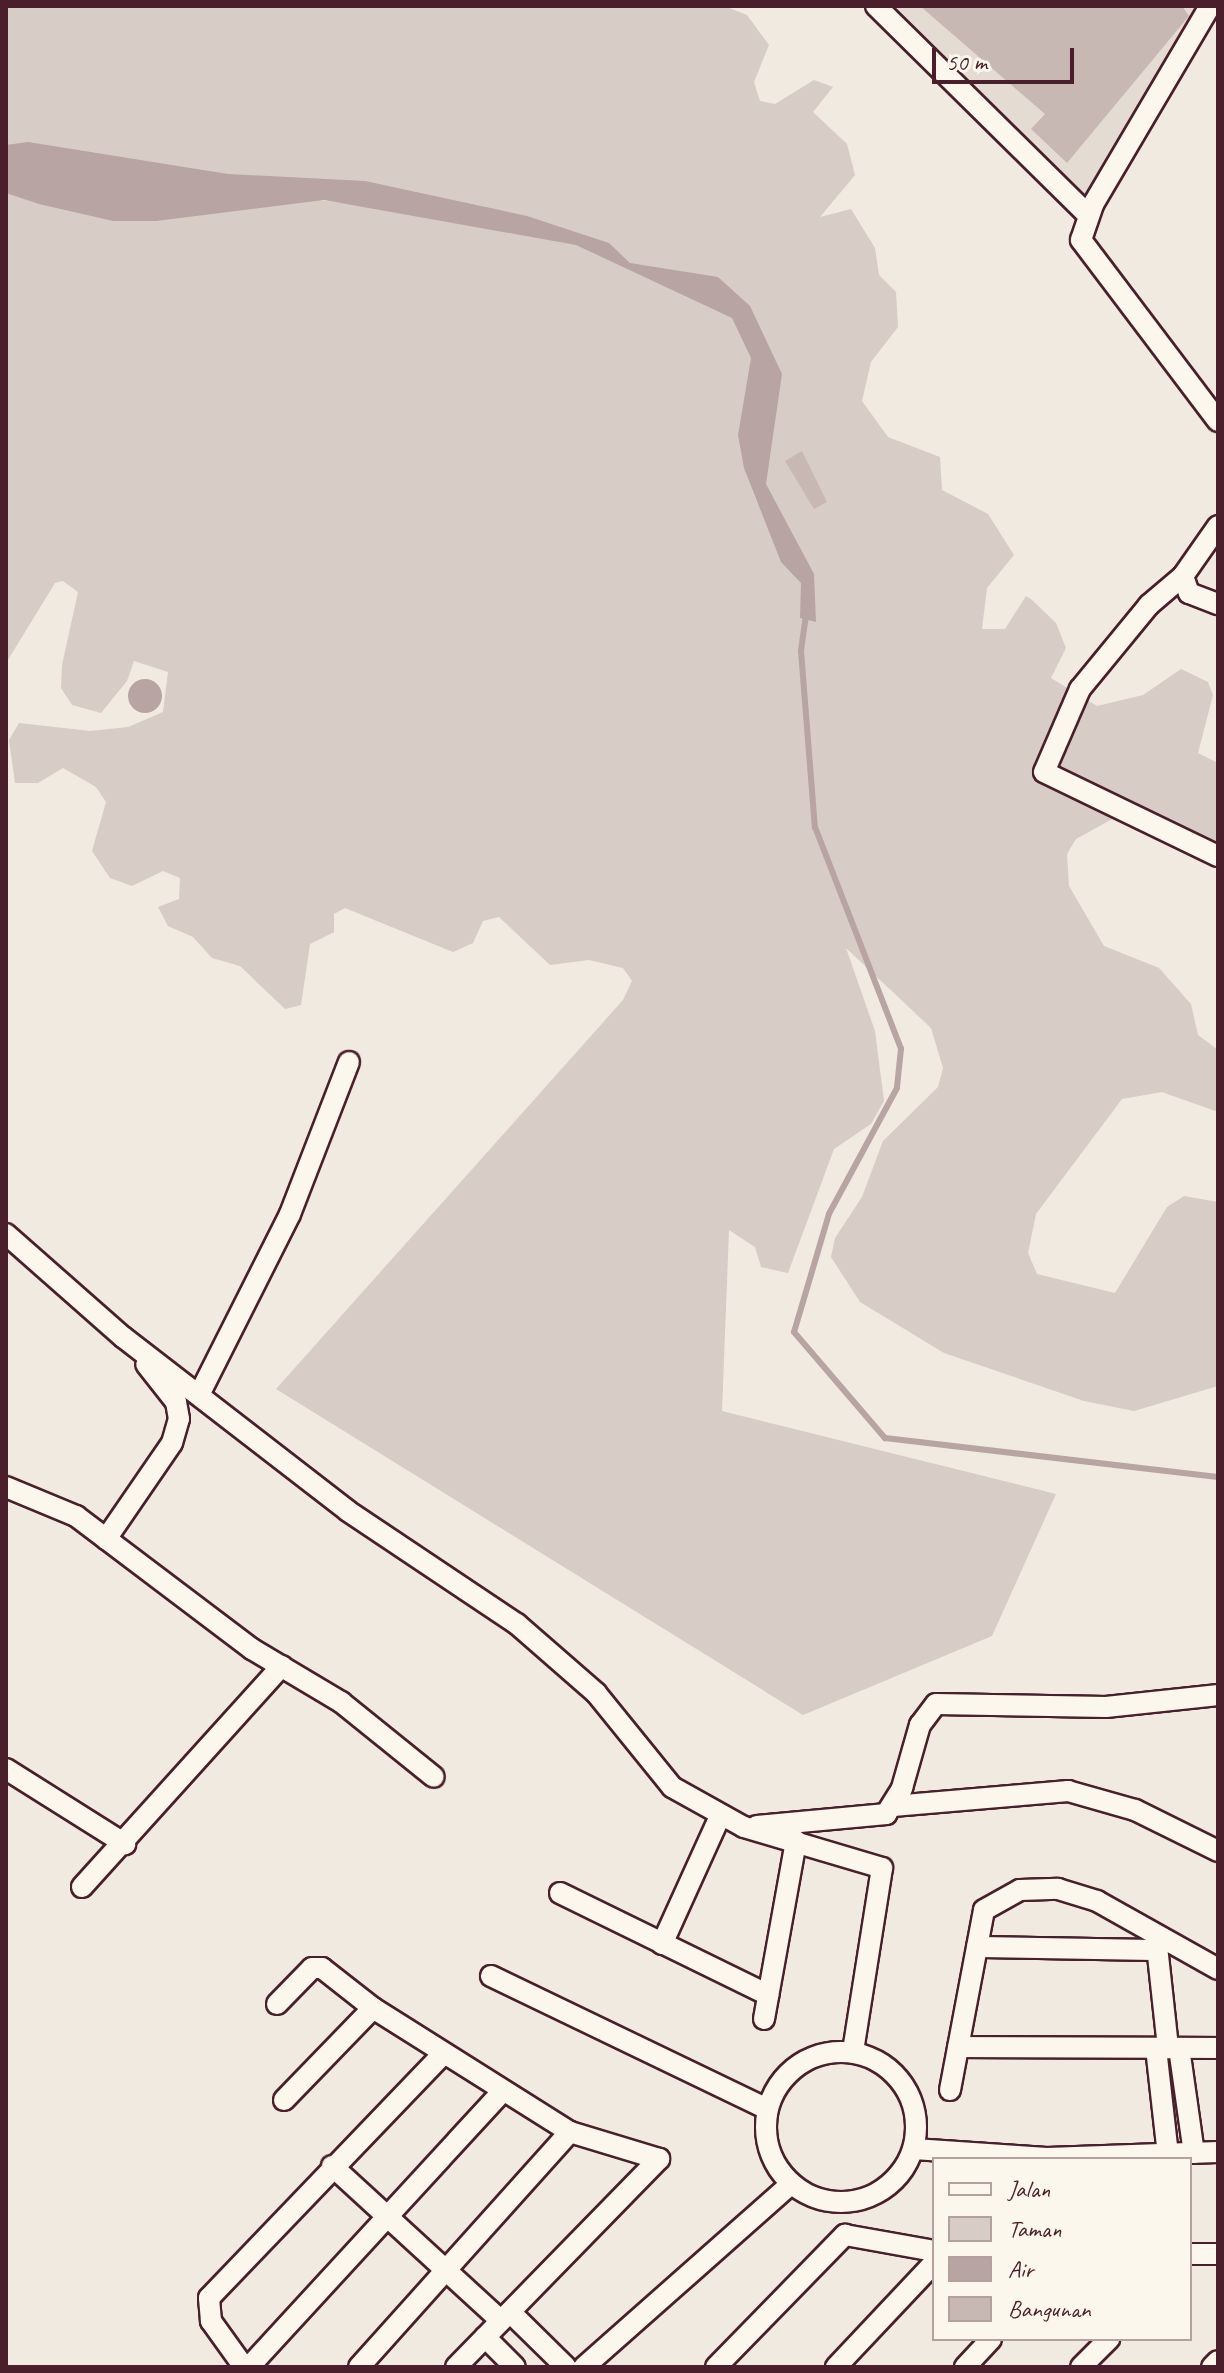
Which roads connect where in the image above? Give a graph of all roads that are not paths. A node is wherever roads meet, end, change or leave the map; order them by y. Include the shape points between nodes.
1 (876, 6) edge
2 (1210, 6) edge
3 (1088, 215) junction
4 (1218, 421) edge
5 (1218, 526) edge
6 (1183, 576) junction
7 (1218, 604) edge
8 (1218, 856) edge
9 (349, 1062) dead end
10 (6, 1234) edge
11 (123, 1337) junction
12 (199, 1395) junction
13 (6, 1487) edge
14 (106, 1539) junction
15 (282, 1666) junction
16 (1218, 1695) edge
17 (6, 1769) edge
18 (434, 1777) dead end
19 (893, 1806) junction
20 (720, 1816) junction
21 (744, 1827) junction
22 (796, 1841) junction
23 (125, 1844) junction
24 (1218, 1851) edge
25 (82, 1887) dead end
26 (560, 1893) dead end
27 (1156, 1940) junction
28 (662, 1944) junction
29 (977, 1947) junction
30 (1218, 1969) edge
31 (491, 1976) dead end
32 (768, 1995) junction
33 (277, 2004) dead end
34 (373, 2008) junction
35 (764, 2019) dead end
36 (958, 2047) junction
37 (1168, 2048) junction
38 (1218, 2048) edge
39 (853, 2052) junction
40 (443, 2054) junction
41 (950, 2090) dead end
42 (502, 2092) junction
43 (284, 2100) dead end
44 (767, 2109) junction
45 (570, 2132) junction
46 (914, 2149) junction
47 (1218, 2152) edge
48 (1194, 2153) junction
49 (1168, 2155) junction
50 (332, 2166) junction
51 (791, 2184) junction
52 (387, 2222) junction
53 (932, 2251) edge
54 (1218, 2254) edge
55 (1192, 2255) edge
56 (932, 2265) edge
57 (445, 2277) junction
58 (505, 2316) junction
59 (485, 2337) junction
60 (989, 2341) edge
61 (1107, 2341) edge
62 (1218, 2361) edge
63 (247, 2367) edge
64 (359, 2367) edge
65 (456, 2367) edge
66 (515, 2367) edge
67 (566, 2367) edge
68 (584, 2367) edge
69 (716, 2367) edge
70 (836, 2367) edge
71 (965, 2367) edge
72 (1081, 2367) edge
73 (1212, 2367) edge

1 - 3 street
2 - 3 street
3 - 4 street via 1081,240 1087,256
5 - 6 street
6 - 7 street via 1189,593
6 - 8 street via 1080,689 1044,772
9 - 12 street via 290,1214
10 - 11 street
11 - 12 street
11 - 14 street via 176,1402 179,1419 172,1443
12 - 20 street via 348,1511 517,1624 596,1693 672,1787
13 - 14 street via 51,1500
14 - 15 street
15 - 18 street via 352,1710
15 - 23 street
16 - 19 street via 1106,1707 936,1704 920,1725
17 - 23 street
19 - 21 street via 875,1818
19 - 24 street via 1068,1791 1135,1810
20 - 21 street
20 - 28 street
21 - 22 street
22 - 32 street
22 - 39 street via 882,1868
23 - 25 street
26 - 28 street
27 - 29 street
27 - 29 street via 1058,1889 1020,1890 984,1910
27 - 30 street
27 - 37 street
28 - 32 street
29 - 36 street
31 - 44 street
32 - 35 street
33 - 34 street via 317,1967
34 - 40 street
34 - 43 street
36 - 37 street
36 - 41 street
37 - 38 street
37 - 48 street
37 - 49 street
39 - 44 street via 799,2064
39 - 46 street via 877,2061 904,2087 917,2123
40 - 42 street
40 - 50 street
42 - 45 street
42 - 52 street
44 - 51 street via 766,2136
45 - 57 street
45 - 58 street via 659,2159
46 - 49 street
46 - 51 street via 900,2175 877,2194 848,2202 818,2199
47 - 48 street
48 - 49 street
50 - 52 street
50 - 63 street via 209,2298 211,2321
51 - 68 street
52 - 57 street
52 - 63 street
53 - 69 street via 854,2233 838,2240
54 - 55 street
56 - 70 street
57 - 58 street
57 - 64 street
58 - 59 street
58 - 67 street
59 - 65 street
59 - 66 street
60 - 71 street
61 - 72 street
62 - 73 street

